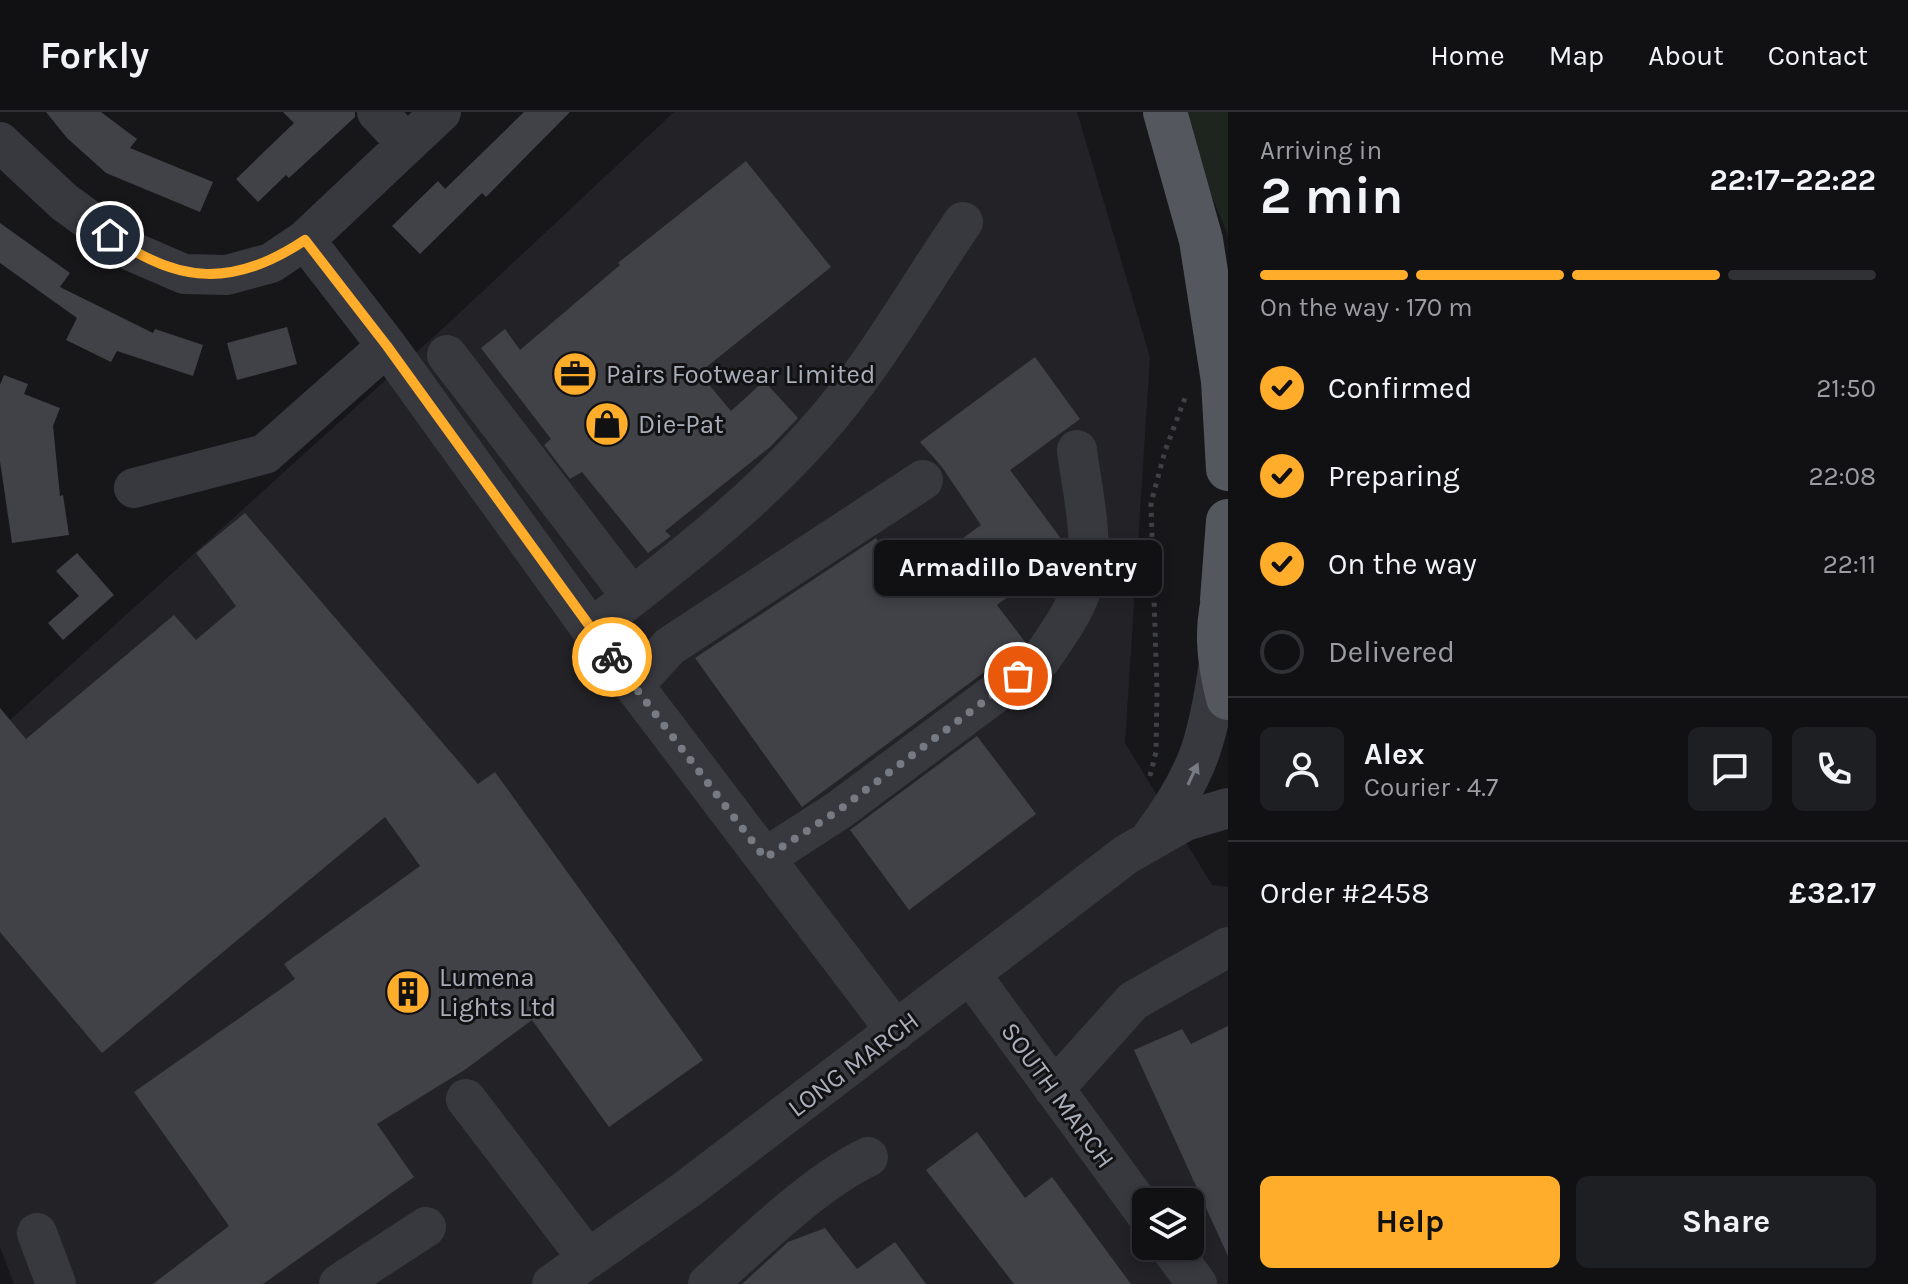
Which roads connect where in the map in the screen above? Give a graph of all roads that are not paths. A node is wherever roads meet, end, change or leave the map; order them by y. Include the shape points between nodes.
1 (377, 112) edge
2 (441, 112) edge
3 (1165, 112) edge
4 (0, 142) edge
5 (407, 144) junction
6 (963, 222) dead end
7 (305, 240) junction
8 (1201, 240) junction
9 (1228, 284) edge
10 (387, 346) junction
11 (447, 355) dead end
12 (1077, 450) dead end
13 (1228, 469) edge
14 (923, 480) dead end
15 (134, 488) dead end
16 (1228, 521) edge
17 (1225, 592) edge
18 (632, 597) junction
19 (591, 629) junction
20 (1223, 681) edge
21 (634, 685) junction
22 (1228, 808) edge
23 (1150, 839) junction
24 (765, 858) junction
25 (1228, 947) edge
26 (971, 975) junction
27 (896, 1031) junction
28 (1054, 1089) junction
29 (466, 1099) dead end
30 (868, 1157) dead end
31 (1132, 1195) edge
32 (426, 1227) dead end
33 (37, 1233) dead end
34 (588, 1259) junction
35 (1179, 1260) edge
36 (56, 1284) edge
37 (339, 1284) edge
38 (552, 1284) edge
39 (708, 1284) edge
40 (1197, 1284) edge

1 - 5 street
2 - 5 street
3 - 8 main road
4 - 7 street via 64,202 133,252 184,274 227,275 271,263
5 - 7 street
6 - 18 street via 818,431 773,477
7 - 10 street
8 - 9 main road
8 - 13 main road via 1223,381
10 - 15 street via 265,454
10 - 19 street
11 - 18 street
12 - 24 street via 1088,547 1083,586 1041,659 839,810
14 - 21 street via 670,646
16 - 17 main road
17 - 20 main road via 1218,631
18 - 19 street
19 - 21 street
23 -> 20 street, LONG MARCH via 1191,780
21 - 24 street
22 - 23 street, LONG MARCH
23 - 26 street, LONG MARCH
24 - 27 street
25 - 28 street via 1133,1001
26 - 27 street, LONG MARCH
26 - 28 street, SOUTH MARCH
27 - 34 street, LONG MARCH
28 - 31 street, SOUTH MARCH
29 - 34 street
30 - 39 street via 804,1202
32 - 37 street
33 - 36 street
34 - 38 street, LONG MARCH
35 - 40 street

